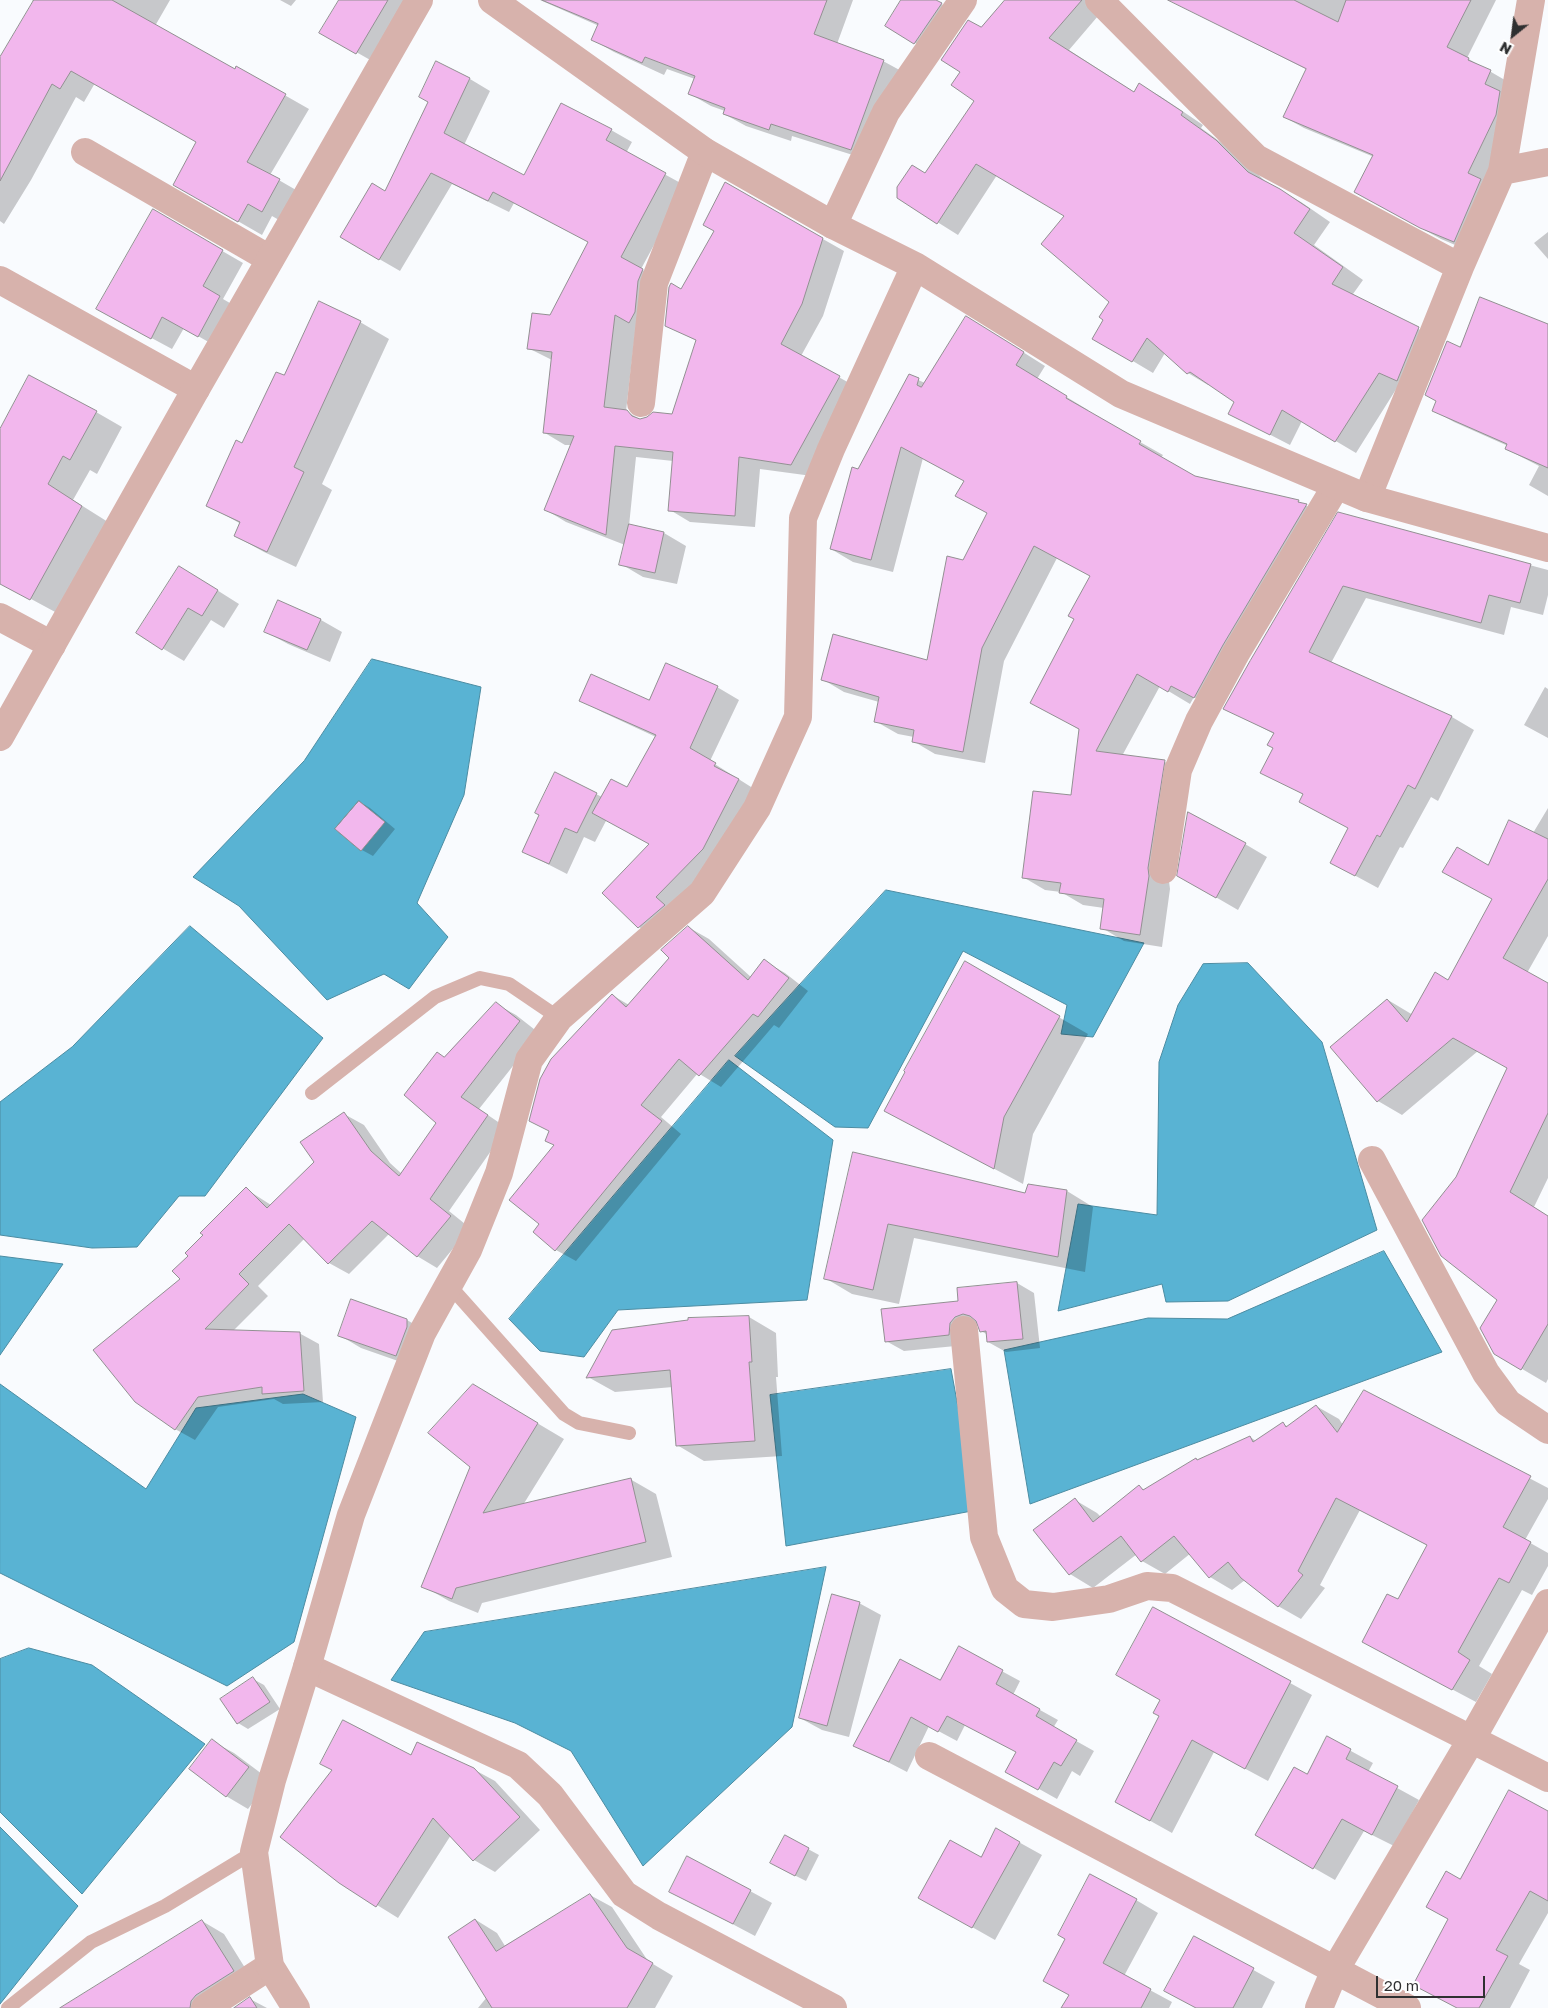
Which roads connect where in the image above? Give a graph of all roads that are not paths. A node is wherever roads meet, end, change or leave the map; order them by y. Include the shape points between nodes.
1 (419, 0) edge
2 (963, 0) edge
3 (1099, 0) edge
4 (1531, 0) edge
5 (495, 1) edge
6 (85, 152) dead end
7 (705, 152) junction
8 (1548, 162) edge
9 (1502, 172) junction
10 (833, 225) junction
11 (270, 260) junction
12 (915, 266) junction
13 (1460, 266) junction
14 (0, 280) edge
15 (196, 389) junction
16 (641, 403) dead end
17 (1336, 486) junction
18 (1367, 498) junction
19 (1548, 548) edge
20 (0, 617) edge
21 (52, 645) junction
22 (0, 737) edge
23 (1163, 870) dead end
24 (559, 1018) junction
25 (312, 1093) dead end
26 (1372, 1160) dead end
27 (449, 1285) junction
28 (964, 1330) dead end
29 (1548, 1430) edge
30 (629, 1433) dead end
31 (1548, 1603) edge
32 (307, 1667) junction
33 (1471, 1740) junction
34 (929, 1756) dead end
35 (1548, 1778) edge
36 (254, 1852) junction
37 (270, 1966) junction
38 (1335, 1970) junction
39 (8, 2008) edge
40 (205, 2008) edge
41 (296, 2008) edge
42 (833, 2008) edge
43 (1318, 2008) edge
44 (1408, 2008) edge

1 - 11 street
2 - 10 street via 886,112
3 - 13 street via 1256,158
4 - 9 street
5 - 7 street
6 - 11 street
7 - 10 street
7 - 16 street via 654,283
8 - 9 street
9 - 13 street
10 - 12 street
11 - 15 street
12 - 17 street via 1121,394
12 - 24 street via 803,518 798,717 757,808 702,893
13 - 18 street
14 - 15 street
15 - 21 street
17 - 18 street
17 - 23 street via 1199,720 1178,770
18 - 19 street
20 - 21 street
21 - 22 street
24 - 25 lane via 509,984 480,978 436,997
24 - 27 street via 529,1060 499,1173 468,1250
26 - 29 street via 1486,1373 1508,1403
27 - 30 lane via 564,1414 579,1423
27 - 32 street via 422,1333 351,1515
28 - 33 street via 984,1537 1005,1589 1024,1604 1053,1607 1110,1599 1147,1586 1172,1588
31 - 33 street
32 - 36 street via 272,1780
32 - 42 street via 518,1765 550,1795 624,1894 659,1916
33 - 35 street
33 - 38 street
34 - 38 street
36 - 37 street
36 - 39 lane via 164,1906 91,1942
37 - 40 street
37 - 41 street
38 - 43 street
38 - 44 street

